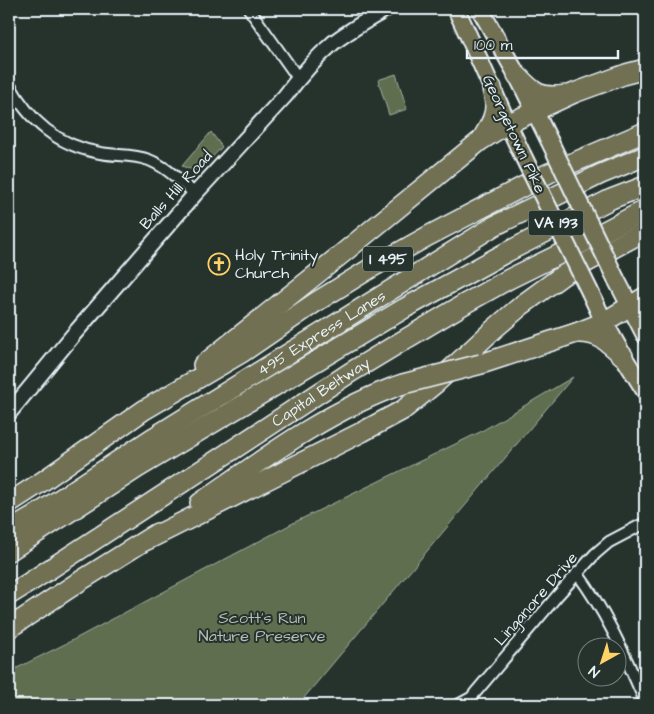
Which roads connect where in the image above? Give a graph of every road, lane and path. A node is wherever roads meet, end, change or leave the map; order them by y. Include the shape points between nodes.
1 (249, 9) edge
2 (386, 9) edge
3 (456, 9) edge
4 (482, 13) edge
5 (645, 68) edge
6 (517, 76) junction
7 (298, 78) junction
8 (9, 84) edge
9 (492, 88) junction
10 (574, 93) junction
11 (535, 111) junction
12 (507, 124) junction
13 (645, 132) edge
14 (480, 141) junction
15 (645, 156) edge
16 (645, 186) edge
17 (195, 194) junction
18 (645, 210) edge
19 (645, 231) edge
20 (638, 301) edge
21 (604, 322) junction
22 (576, 333) junction
23 (645, 335) edge
24 (623, 356) junction
25 (645, 391) edge
26 (144, 410) junction
27 (9, 413) edge
28 (9, 503) edge
29 (645, 523) edge
30 (9, 531) edge
31 (147, 540) junction
32 (9, 551) edge
33 (577, 572) junction
34 (77, 583) junction
35 (9, 595) edge
36 (9, 617) edge
37 (9, 628) edge
38 (645, 701) edge
39 (458, 705) edge

1 - 7 street
2 - 7 street, Balls Hill Road via 335,42
3 - 9 main road, Georgetown Pike / VA 193
4 - 6 main road, Georgetown Pike
5 - 10 highway
6 - 10 highway via 539,94 552,97
6 - 11 main road, Georgetown Pike
7 - 17 street, Balls Hill Road
8 - 17 street via 28,113 53,135 83,149 149,160 162,166
9 - 12 main road, Georgetown Pike / VA 193
9 - 14 highway via 494,114
10 - 11 highway
11 - 12 highway
11 - 20 main road, Georgetown Pike, bridge via 616,279
12 - 14 highway
12 - 21 main road, Georgetown Pike / VA 193, bridge
13 - 26 highway, I 495 via 549,173 428,236
14 - 26 highway
15 - 30 highway, 495 Express Lanes via 494,226
16 - 32 highway, 495 Express Lanes via 524,243 406,308 139,467
17 - 27 street, Balls Hill Road
18 - 35 highway, Capital Beltway via 509,279 351,372
19 - 31 highway via 563,275 522,305 403,410
20 - 21 highway
20 - 23 main road, Georgetown Pike
21 - 22 highway
21 - 24 main road, Georgetown Pike / VA 193
22 - 24 highway via 587,332 597,336
22 - 31 highway, bridge via 481,364 403,384 338,412
24 - 25 main road, Georgetown Pike / VA 193
26 - 28 highway, I 495
29 - 33 street, Linganore Drive via 609,542
31 - 34 highway
33 - 38 street via 604,612
33 - 39 street, Linganore Drive via 475,693
34 - 36 highway
34 - 37 highway

